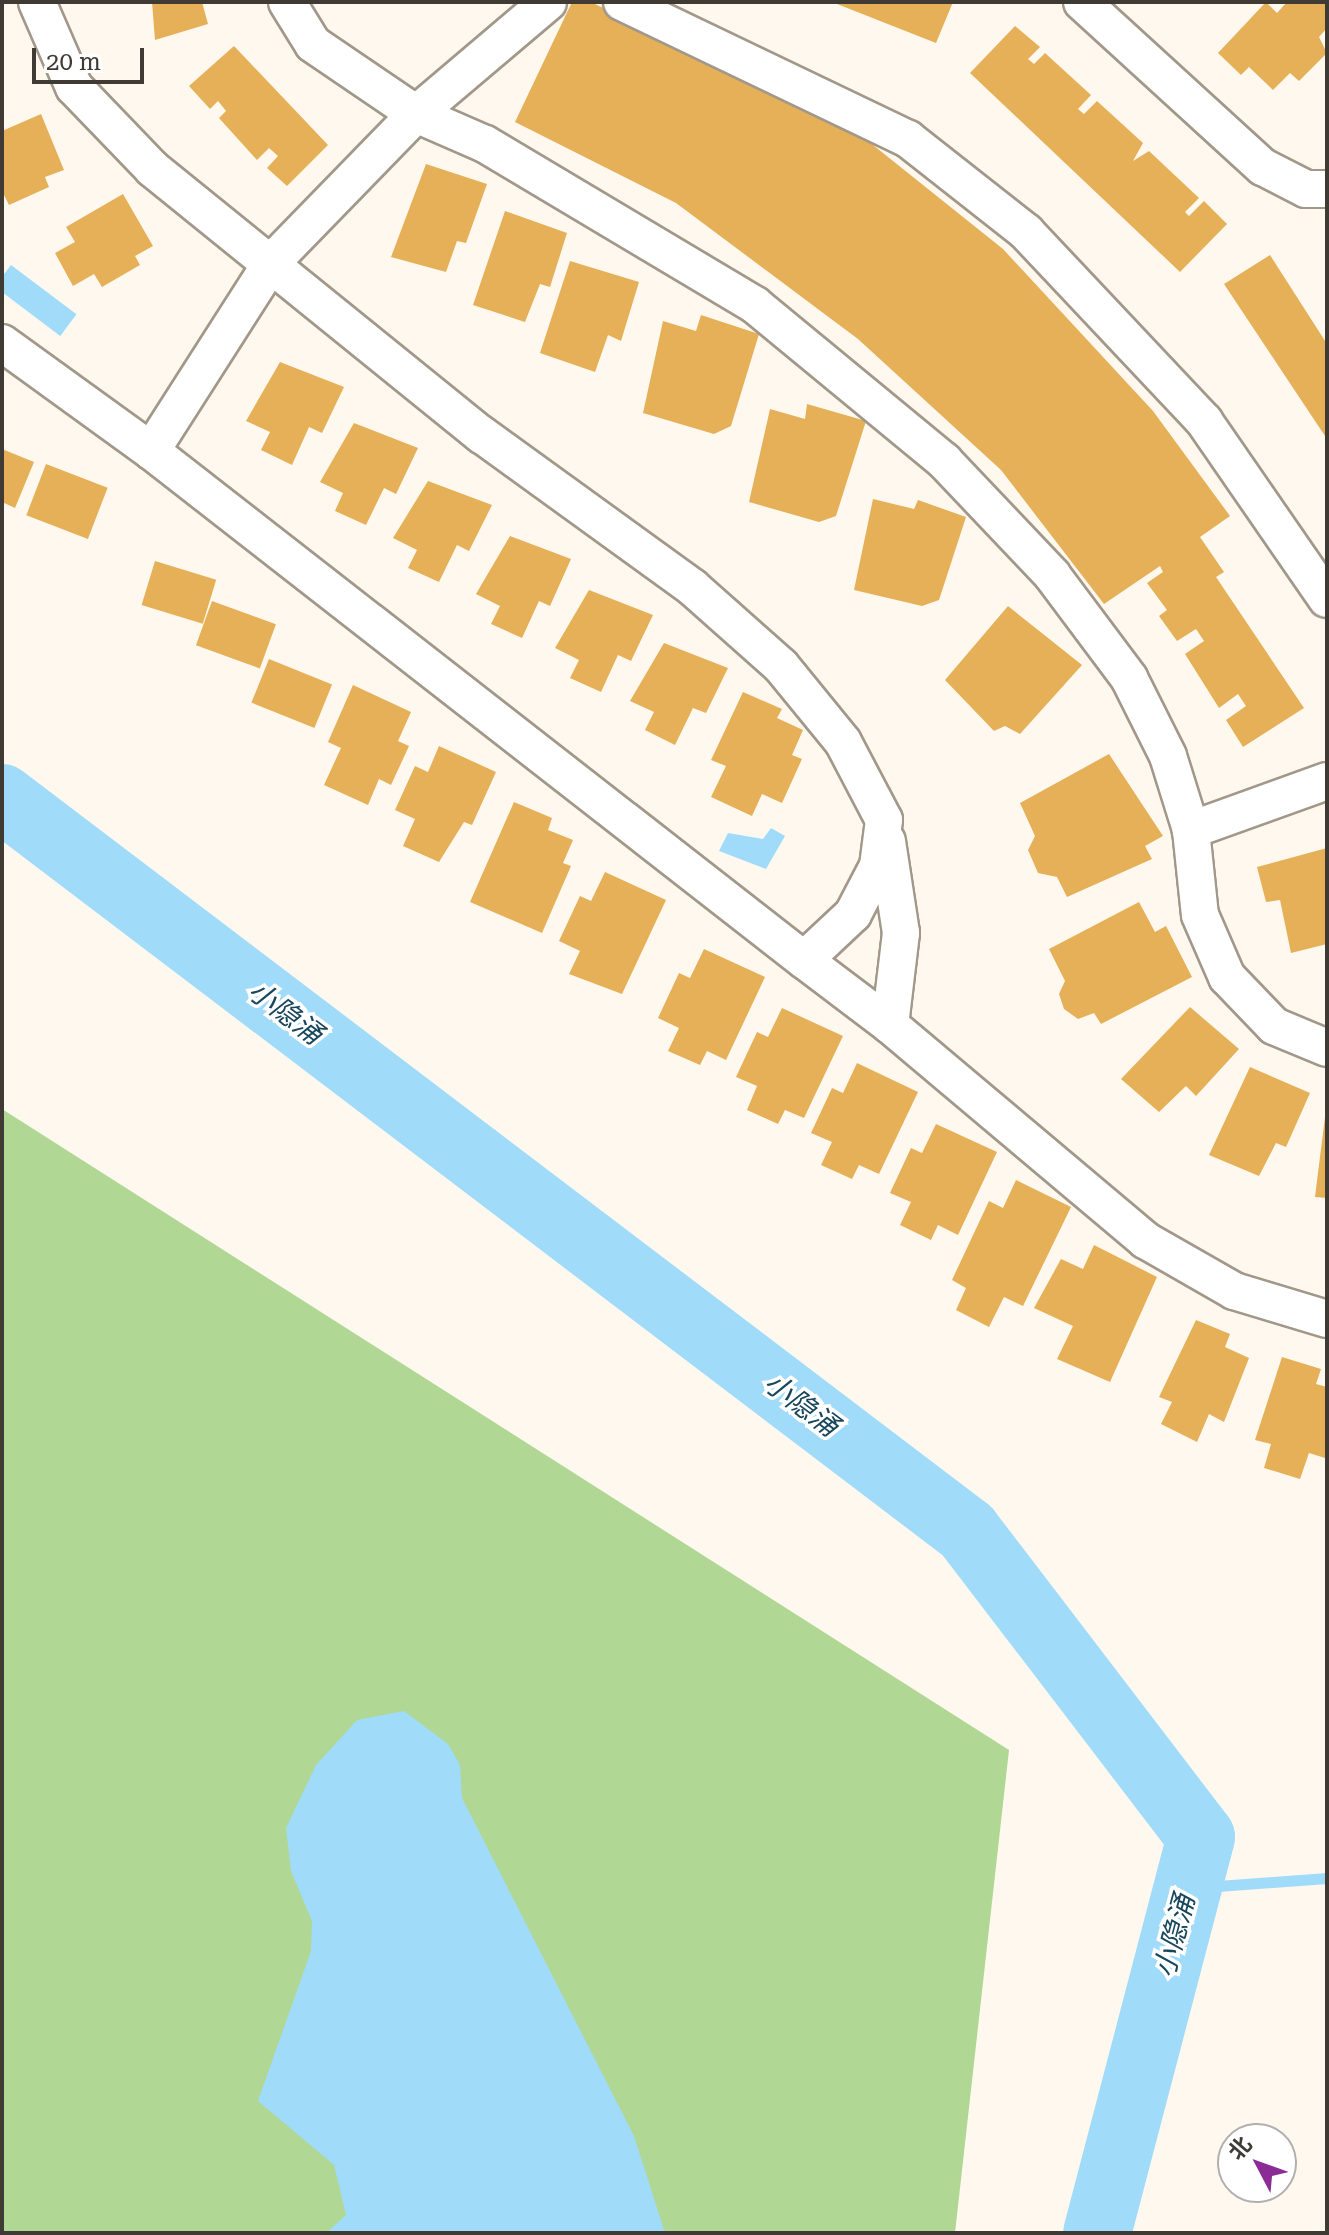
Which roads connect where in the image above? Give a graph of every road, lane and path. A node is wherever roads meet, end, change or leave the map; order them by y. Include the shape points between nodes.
1 (37, 2) edge
2 (287, 2) edge
3 (548, 2) edge
4 (622, 2) edge
5 (1082, 2) edge
6 (416, 114) junction
7 (1327, 189) edge
8 (271, 263) junction
9 (2, 343) edge
10 (151, 451) junction
11 (1327, 599) edge
12 (1327, 781) edge
13 (884, 820) junction
14 (1191, 830) junction
15 (804, 960) junction
16 (890, 1025) junction
17 (1327, 1048) edge
18 (1327, 1319) edge

1 - 8 street via 74,87 153,169
2 - 6 street via 313,44
3 - 6 street
4 - 11 street via 908,139 1026,232 1204,421
5 - 7 street via 1263,167 1306,189
6 - 8 street
6 - 14 street via 485,144 755,305 944,461 1052,575 1129,678 1168,756
8 - 10 street
8 - 13 street via 482,435 692,587 781,666 843,742
9 - 10 street
10 - 15 street
12 - 14 street
13 - 15 street via 878,866 853,914
13 - 16 street via 901,933
14 - 17 street via 1200,915 1227,977 1274,1026
15 - 16 street
16 - 18 street via 1145,1240 1234,1291

